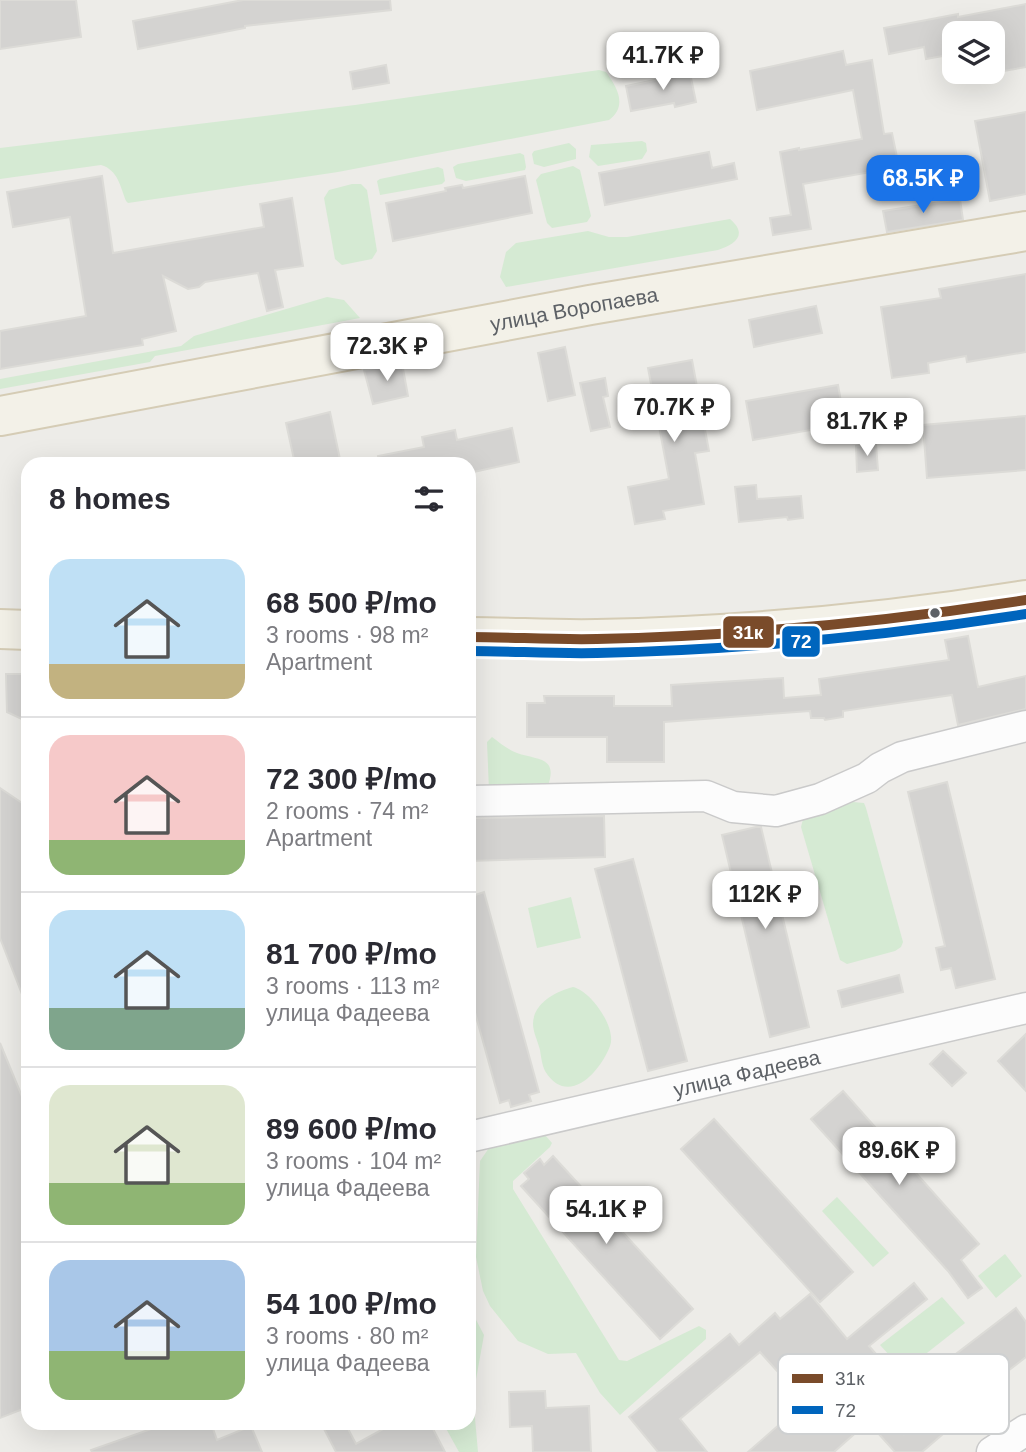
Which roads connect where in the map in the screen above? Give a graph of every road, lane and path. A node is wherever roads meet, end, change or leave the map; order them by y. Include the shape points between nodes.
1 (1026, 231) edge
2 (0, 416) edge
3 (1026, 600) edge
4 (0, 629) edge
5 (21, 630) edge
6 (476, 637) edge
7 (1026, 726) edge
8 (476, 801) edge
9 (1026, 1008) edge
10 (476, 1135) edge
11 (1026, 1430) edge
12 (992, 1452) edge

1 - 2 main road, улица Воропаева via 590,305
3 - 6 main road via 885,620 716,634
4 - 5 main road
7 - 8 street via 902,757 820,799 776,811 733,807 706,796
9 - 10 street, улица Фадеева
11 - 12 street

